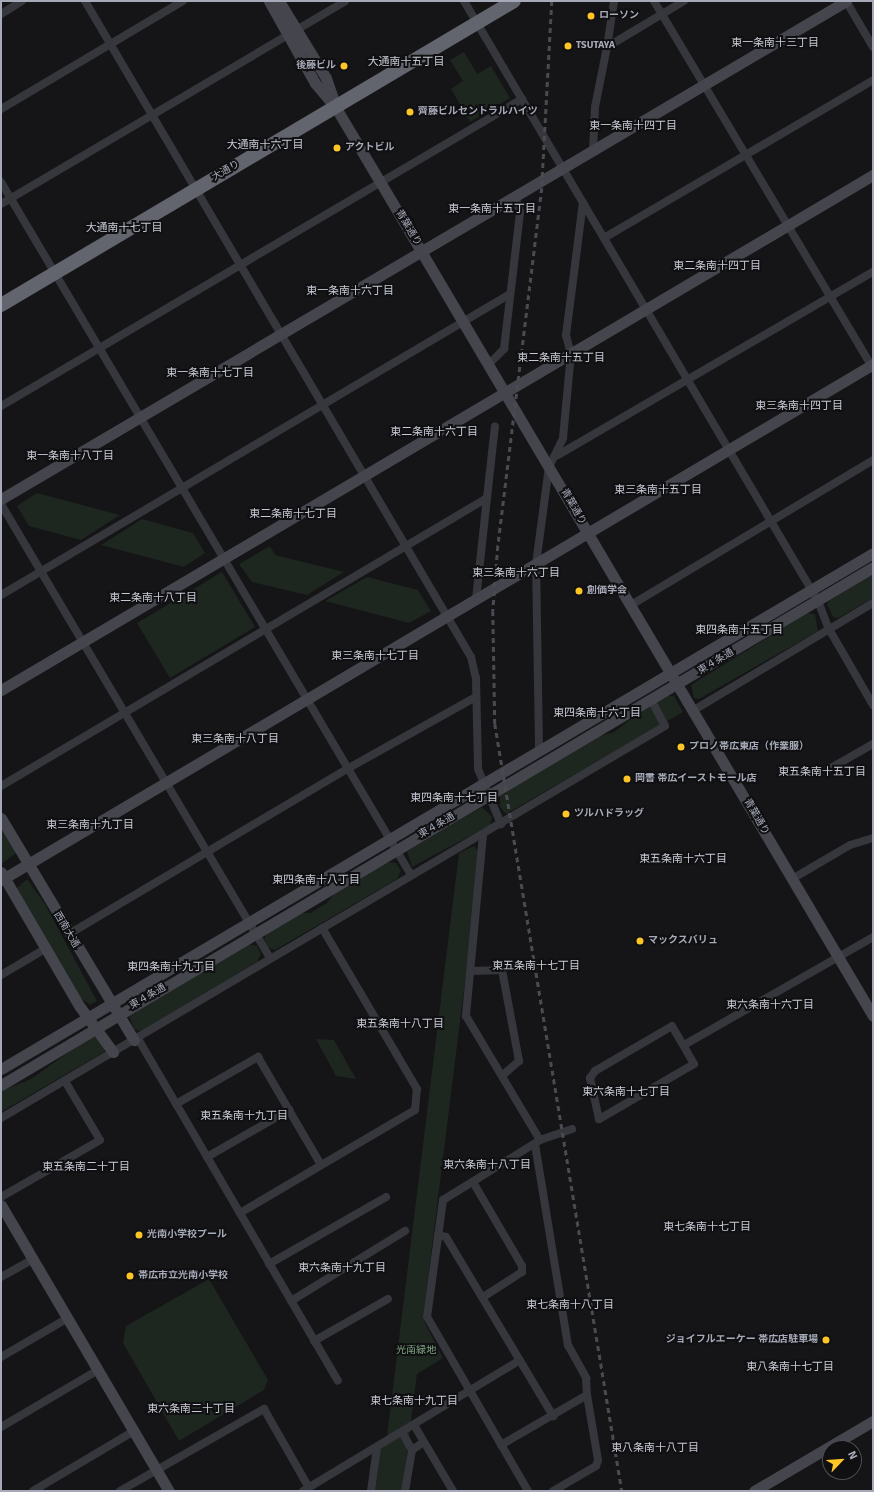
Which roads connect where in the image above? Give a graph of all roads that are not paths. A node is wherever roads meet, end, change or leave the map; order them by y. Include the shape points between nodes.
1 (22, 1) edge
2 (85, 1) edge
3 (183, 1) edge
4 (269, 1) edge
5 (279, 1) edge
6 (345, 1) edge
7 (464, 1) edge
8 (514, 1) edge
9 (614, 1) edge
10 (654, 1) edge
11 (684, 1) edge
12 (846, 1) edge
13 (1, 14) edge
14 (662, 14) junction
15 (476, 23) junction
16 (292, 32) junction
17 (110, 44) junction
18 (607, 47) junction
19 (873, 47) edge
20 (873, 80) edge
21 (704, 85) junction
22 (522, 99) junction
23 (336, 108) junction
24 (1, 110) edge
25 (151, 114) junction
26 (593, 151) junction
27 (746, 155) junction
28 (563, 168) junction
29 (873, 175) edge
30 (379, 180) junction
31 (1, 182) edge
32 (195, 189) junction
33 (515, 196) junction
34 (10, 198) junction
35 (583, 202) junction
36 (1, 204) edge
37 (788, 225) junction
38 (604, 238) junction
39 (421, 251) junction
40 (240, 264) junction
41 (873, 272) edge
42 (55, 273) junction
43 (510, 294) junction
44 (831, 296) junction
45 (1, 305) edge
46 (646, 310) junction
47 (463, 322) junction
48 (281, 335) junction
49 (99, 347) junction
50 (571, 354) junction
51 (488, 365) junction
52 (872, 366) edge
53 (687, 380) junction
54 (504, 392) junction
55 (1, 406) edge
56 (322, 406) junction
57 (140, 417) junction
58 (495, 426) dead end
59 (729, 450) junction
60 (558, 455) junction
61 (873, 460) edge
62 (550, 467) junction
63 (364, 476) junction
64 (182, 489) junction
65 (487, 498) junction
66 (1, 499) edge
67 (1, 504) edge
68 (770, 520) junction
69 (588, 533) junction
70 (406, 546) junction
71 (873, 553) edge
72 (224, 558) junction
73 (536, 564) junction
74 (873, 567) edge
75 (41, 571) junction
76 (812, 591) junction
77 (1, 595) edge
78 (476, 599) junction
79 (818, 601) junction
80 (873, 602) edge
81 (631, 605) junction
82 (448, 616) junction
83 (265, 629) junction
84 (829, 629) junction
85 (82, 642) junction
86 (672, 674) junction
87 (678, 684) junction
88 (1, 690) edge
89 (476, 697) junction
90 (306, 698) junction
91 (651, 700) junction
92 (873, 705) edge
93 (694, 710) junction
94 (124, 712) junction
95 (873, 744) edge
96 (539, 749) junction
97 (347, 769) junction
98 (829, 769) dead end
99 (165, 782) junction
100 (484, 784) junction
101 (1, 786) edge
102 (490, 795) junction
103 (1, 818) edge
104 (501, 824) junction
105 (483, 835) junction
106 (873, 838) edge
107 (390, 840) junction
108 (396, 850) junction
109 (207, 852) junction
110 (27, 864) junction
111 (411, 875) junction
112 (2, 877) edge
113 (792, 879) junction
114 (249, 923) junction
115 (322, 928) junction
116 (255, 933) junction
117 (69, 934) junction
118 (873, 937) edge
119 (45, 949) junction
120 (838, 957) junction
121 (270, 958) junction
122 (471, 971) junction
123 (1, 975) edge
124 (110, 1005) junction
125 (117, 1015) junction
126 (873, 1016) edge
127 (88, 1018) junction
128 (97, 1027) junction
129 (135, 1039) junction
130 (684, 1046) junction
131 (113, 1052) junction
132 (1, 1069) edge
133 (503, 1075) junction
134 (65, 1080) junction
135 (1, 1085) edge
136 (176, 1104) junction
137 (289, 1110) junction
138 (1, 1118) edge
139 (572, 1129) dead end
140 (537, 1142) junction
141 (207, 1157) junction
142 (321, 1165) junction
143 (473, 1182) junction
144 (1, 1197) edge
145 (386, 1197) dead end
146 (1, 1205) edge
147 (240, 1213) junction
148 (405, 1231) dead end
149 (438, 1236) junction
150 (32, 1259) junction
151 (269, 1264) junction
152 (1, 1277) edge
153 (483, 1297) junction
154 (388, 1299) dead end
155 (291, 1301) junction
156 (68, 1318) junction
157 (314, 1341) junction
158 (1, 1357) edge
159 (520, 1360) junction
160 (98, 1370) junction
161 (338, 1381) dead end
162 (470, 1391) junction
163 (587, 1396) junction
164 (553, 1416) junction
165 (873, 1421) edge
166 (414, 1425) junction
167 (1, 1427) edge
168 (134, 1430) junction
169 (402, 1432) junction
170 (424, 1442) junction
171 (501, 1445) junction
172 (377, 1448) junction
173 (412, 1450) junction
174 (156, 1469) junction
175 (311, 1489) edge
176 (33, 1491) edge
177 (120, 1491) edge
178 (169, 1491) edge
179 (371, 1491) edge
180 (406, 1491) edge
181 (453, 1491) edge
182 (528, 1491) edge
183 (553, 1491) edge
184 (754, 1491) edge

1 - 13 street
2 - 17 street
3 - 17 street
4 - 16 street, 青葉通り
5 - 16 street
6 - 16 street
7 - 15 street
8 - 15 highway, 大通り
9 - 18 street
10 - 14 street
11 - 14 street
12 - 19 street
12 - 21 street
14 - 18 street
14 - 21 street
15 - 22 street
15 - 23 highway, 大通り
16 - 23 street, 青葉通り via 315,83
16 - 25 street
17 - 24 street
17 - 25 street
18 - 26 street via 595,107
20 - 27 street
21 - 26 street
21 - 27 street
22 - 28 street
22 - 30 street
23 - 30 street, 青葉通り
23 - 32 highway, 大通り
25 - 32 street
25 - 34 street
26 - 28 street
27 - 37 street
27 - 38 street
28 - 33 street
28 - 35 street
29 - 37 street
30 - 39 street, 青葉通り
30 - 40 street
31 - 34 street
32 - 40 street
32 - 42 highway, 大通り
33 - 39 street
33 - 43 street via 520,212
34 - 36 street
34 - 42 street
35 - 38 street
35 - 50 street via 566,335
37 - 44 street
37 - 46 street
38 - 46 street
39 - 47 street, 青葉通り
39 - 48 street
40 - 48 street
40 - 49 street
41 - 44 street
42 - 45 highway, 大通り
42 - 49 street
43 - 47 street
43 - 51 street via 504,348
44 - 52 street
44 - 53 street
46 - 50 street
46 - 53 street
47 - 51 street, 青葉通り
47 - 56 street
48 - 56 street
48 - 57 street
49 - 55 street
49 - 57 street
50 - 54 street
50 - 60 street
51 - 54 street, 青葉通り
52 - 59 street
53 - 59 street
53 - 60 street
54 - 62 street, 青葉通り
54 - 63 street
56 - 63 street
56 - 64 street
57 - 64 street
57 - 66 street
58 - 65 street
59 - 68 street
59 - 69 street
60 - 62 street
61 - 68 street
62 - 69 street, 青葉通り
62 - 73 street
63 - 70 street
63 - 72 street
64 - 72 street
64 - 75 street
65 - 70 street
65 - 78 street
67 - 75 street
68 - 76 street
68 - 81 street
69 - 73 street
69 - 81 street, 青葉通り
70 - 82 street
70 - 83 street
71 - 76 street, 東４条通
72 - 83 street
72 - 85 street
73 - 78 street
73 - 96 street
74 - 79 street, 東４条通
75 - 77 street
75 - 85 street
76 - 79 street
76 - 86 street, 東４条通
78 - 82 street
79 - 84 street
79 - 87 street, 東４条通
80 - 84 street
81 - 86 street, 青葉通り
82 - 89 street via 471,657
82 - 90 street
83 - 90 street
83 - 94 street
84 - 92 street
84 - 93 street
85 - 88 street
85 - 94 street
86 - 87 street, 青葉通り
86 - 96 street, 東４条通
87 - 91 street, 東４条通
87 - 93 street, 青葉通り
89 - 97 street
89 - 100 street via 478,769
90 - 97 street
90 - 99 street
91 - 102 street, 東４条通
91 - 104 street via 665,726
93 - 113 street, 青葉通り
94 - 99 street
94 - 101 street
95 - 98 street
96 - 100 street, 東４条通
97 - 107 street
97 - 109 street
99 - 109 street
99 - 110 street
100 - 102 street
100 - 107 street, 東４条通
102 - 104 street
102 - 108 street, 東４条通
103 - 110 street, 西南大通
104 - 105 street
105 - 111 street
105 - 122 street
106 - 113 street via 850,845
107 - 108 street
107 - 114 street, 東４条通
108 - 111 street
108 - 116 street, 東４条通
109 - 114 street
109 - 117 street
110 - 112 street
110 - 117 street, 西南大通
111 - 115 street
112 - 119 street
113 - 120 street, 青葉通り
114 - 116 street
114 - 124 street, 東４条通
115 - 121 street
115 - 142 street via 417,1089 415,1110
116 - 121 street
116 - 125 street, 東４条通
117 - 124 street, 西南大通
118 - 120 street
119 - 123 street
119 - 127 street
120 - 126 street, 青葉通り
120 - 130 street
121 - 129 street
122 - 133 street via 466,1016
122 - 133 street via 502,970 518,1061
124 - 125 street, 西南大通
124 - 127 street, 東４条通
125 - 128 street, 東４条通
125 - 129 street, 西南大通
127 - 128 street
127 - 132 street, 東４条通
128 - 131 street
128 - 135 street, 東４条通
129 - 131 street
129 - 136 street
130 - 130 street via 694,1064 598,1119 590,1078 595,1072 672,1026
131 - 134 street
133 - 140 street
134 - 138 street
134 - 144 street via 100,1140
136 - 137 street via 258,1057
136 - 141 street
137 - 141 street
137 - 142 street
139 - 140 street
140 - 143 street
140 - 163 street via 568,1345 586,1378
141 - 147 street
142 - 147 street
143 - 149 street via 443,1200
143 - 153 street via 522,1266 522,1272
145 - 151 street
146 - 150 street
147 - 151 street
148 - 155 street
149 - 153 street via 446,1237
149 - 162 street via 427,1317
150 - 152 street
150 - 156 street
151 - 155 street
153 - 159 street
154 - 157 street
155 - 157 street
156 - 158 street
156 - 160 street
157 - 161 street
159 - 162 street
159 - 164 street
160 - 167 street
160 - 168 street
162 - 166 street
162 - 171 street
163 - 164 street
163 - 183 street via 598,1460 596,1466
164 - 171 street
165 - 184 street
166 - 169 street
166 - 170 street
168 - 174 street
168 - 176 street
169 - 172 street
169 - 173 street
170 - 173 street
170 - 181 street
171 - 182 street
172 - 175 street
172 - 179 street
173 - 180 street
174 - 175 street via 264,1409
174 - 177 street
174 - 178 street

